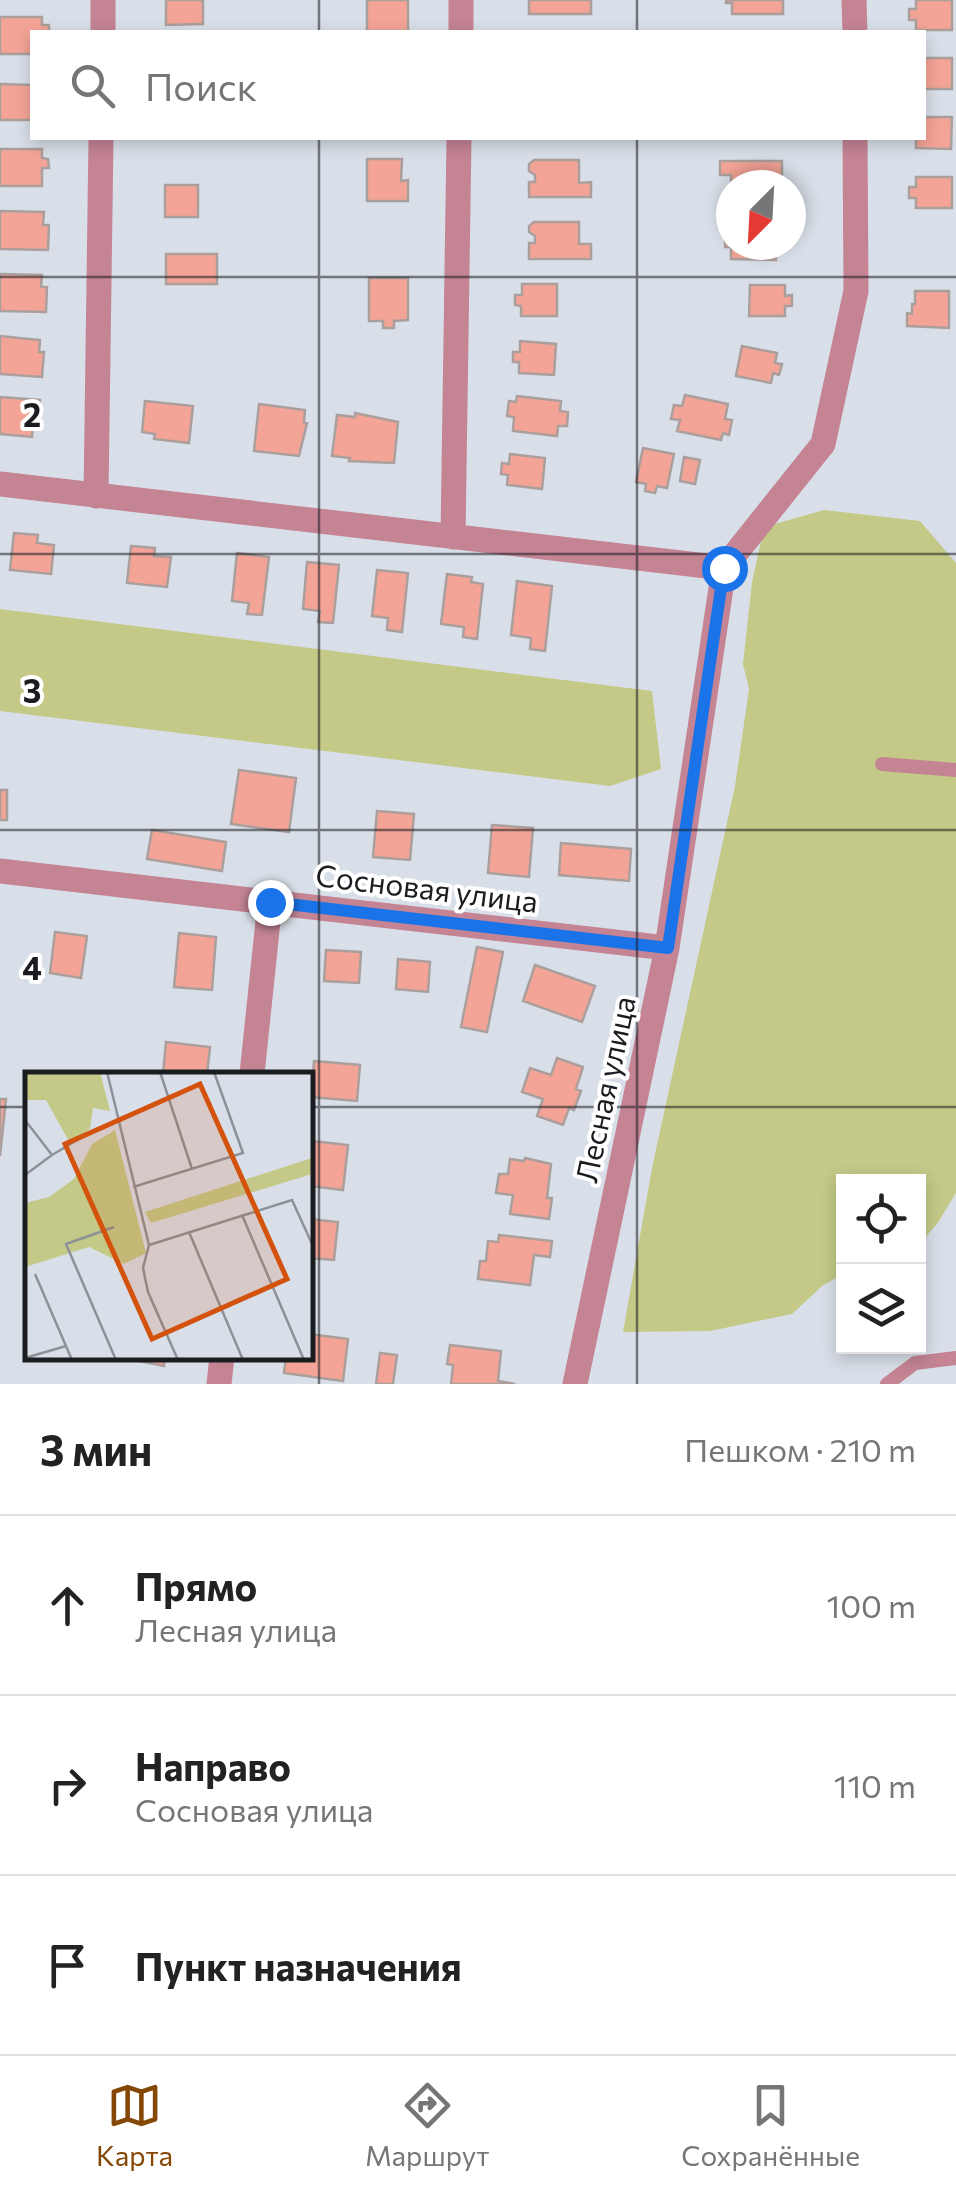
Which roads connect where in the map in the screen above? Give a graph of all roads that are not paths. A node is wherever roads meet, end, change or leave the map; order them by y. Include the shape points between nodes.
1 (103, 0) edge
2 (461, 0) edge
3 (854, 0) edge
4 (103, 30) edge
5 (461, 30) edge
6 (855, 30) edge
7 (101, 140) edge
8 (459, 140) edge
9 (855, 140) edge
10 (0, 484) edge
11 (96, 496) junction
12 (454, 537) junction
13 (724, 568) junction
14 (882, 764) dead end
15 (956, 770) edge
16 (0, 871) edge
17 (270, 902) junction
18 (668, 948) junction
19 (252, 1072) edge
20 (956, 1358) edge
21 (222, 1359) edge
22 (219, 1384) edge
23 (575, 1384) edge
24 (887, 1384) edge

1 - 4 street
2 - 5 street
3 - 6 street
7 - 11 street
8 - 12 street
9 - 13 street via 856,291 823,444
10 - 11 street
11 - 12 street
12 - 13 street
13 - 18 street, Лесная улица
14 - 15 lane
16 - 17 street, Сосновая улица
17 - 18 street, Сосновая улица
17 - 19 street
18 - 23 street, Лесная улица
20 - 24 lane via 915,1363
21 - 22 street

